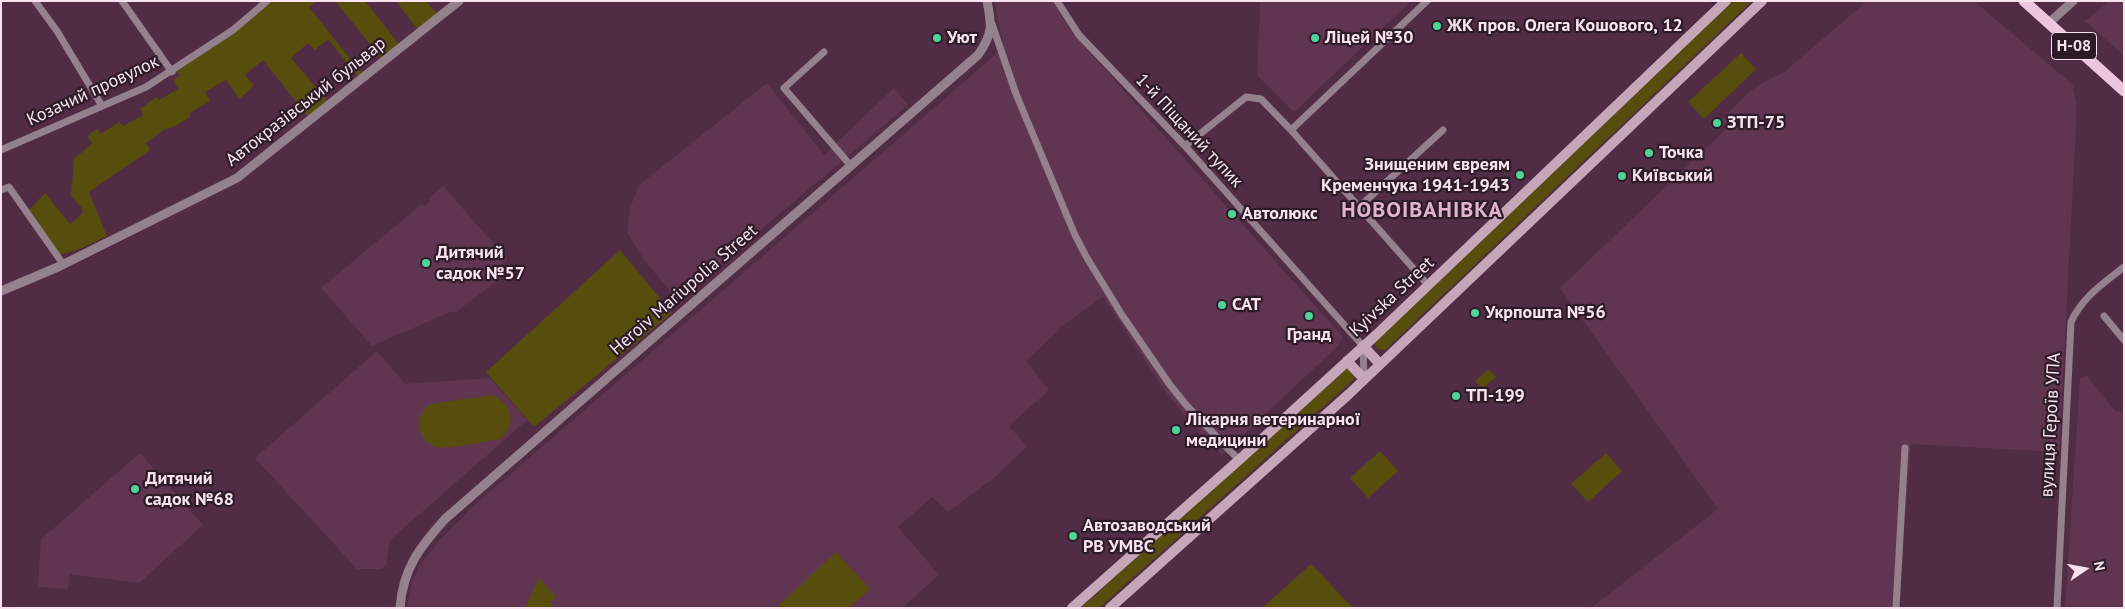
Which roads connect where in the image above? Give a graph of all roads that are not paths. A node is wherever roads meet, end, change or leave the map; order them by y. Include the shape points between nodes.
1 (35, 1) edge
2 (122, 1) edge
3 (460, 1) edge
4 (987, 1) edge
5 (1057, 1) edge
6 (1427, 1) edge
7 (1726, 1) edge
8 (1762, 1) edge
9 (2024, 1) edge
10 (2073, 1) edge
11 (262, 3) edge
12 (2048, 23) junction
13 (992, 24) junction
14 (824, 52) dead end
15 (172, 72) junction
16 (2124, 91) edge
17 (102, 106) junction
18 (1291, 130) junction
19 (1443, 130) dead end
20 (1185, 146) junction
21 (1, 150) edge
22 (851, 166) junction
23 (1, 190) edge
24 (1358, 208) junction
25 (63, 264) junction
26 (2124, 267) edge
27 (1428, 285) junction
28 (1, 291) edge
29 (2104, 316) dead end
30 (2124, 340) edge
31 (1364, 346) junction
32 (1347, 361) junction
33 (1380, 364) junction
34 (1364, 379) junction
35 (1906, 448) dead end
36 (1239, 460) junction
37 (400, 608) edge
38 (1072, 608) edge
39 (1110, 608) edge
40 (1896, 608) edge
41 (2057, 608) edge

1 - 17 street via 58,31
2 - 15 street
3 - 25 street, Автокразівський бульвар via 237,178
4 - 13 street
5 - 20 street, 1-й Піщаний тупик via 1080,35
6 - 18 street
7 - 27 main road, Kyivska Street
8 - 33 main road
9 - 12 main road, Н-08
10 - 12 street
11 - 15 street, Козачий провулок via 233,30
12 - 16 main road, Н-08
13 - 22 street, Heroiv Mariupolia Street via 978,55
13 - 36 street via 1016,94 1087,258 1170,385
14 - 22 street via 784,88
15 - 17 street, Козачий провулок
17 - 21 street, Козачий провулок
18 - 20 street via 1261,99 1246,97
18 - 24 street
19 - 24 street
20 - 31 street, 1-й Піщаний тупик
22 - 37 street, Heroiv Mariupolia Street via 445,519 420,547 406,577
23 - 25 street via 9,187
24 - 27 street
25 - 28 street, Автокразівський бульвар
26 - 41 street, вулиця Героїв УПА via 2088,296 2077,308 2071,322
27 - 31 main road, Kyivska Street
29 - 30 street
31 - 32 main road, Kyivska Street
31 - 33 main road
31 - 34 street
32 - 34 main road
32 - 36 main road, Kyivska Street
33 - 34 main road
34 - 39 main road
35 - 40 street
36 - 38 main road, Kyivska Street

